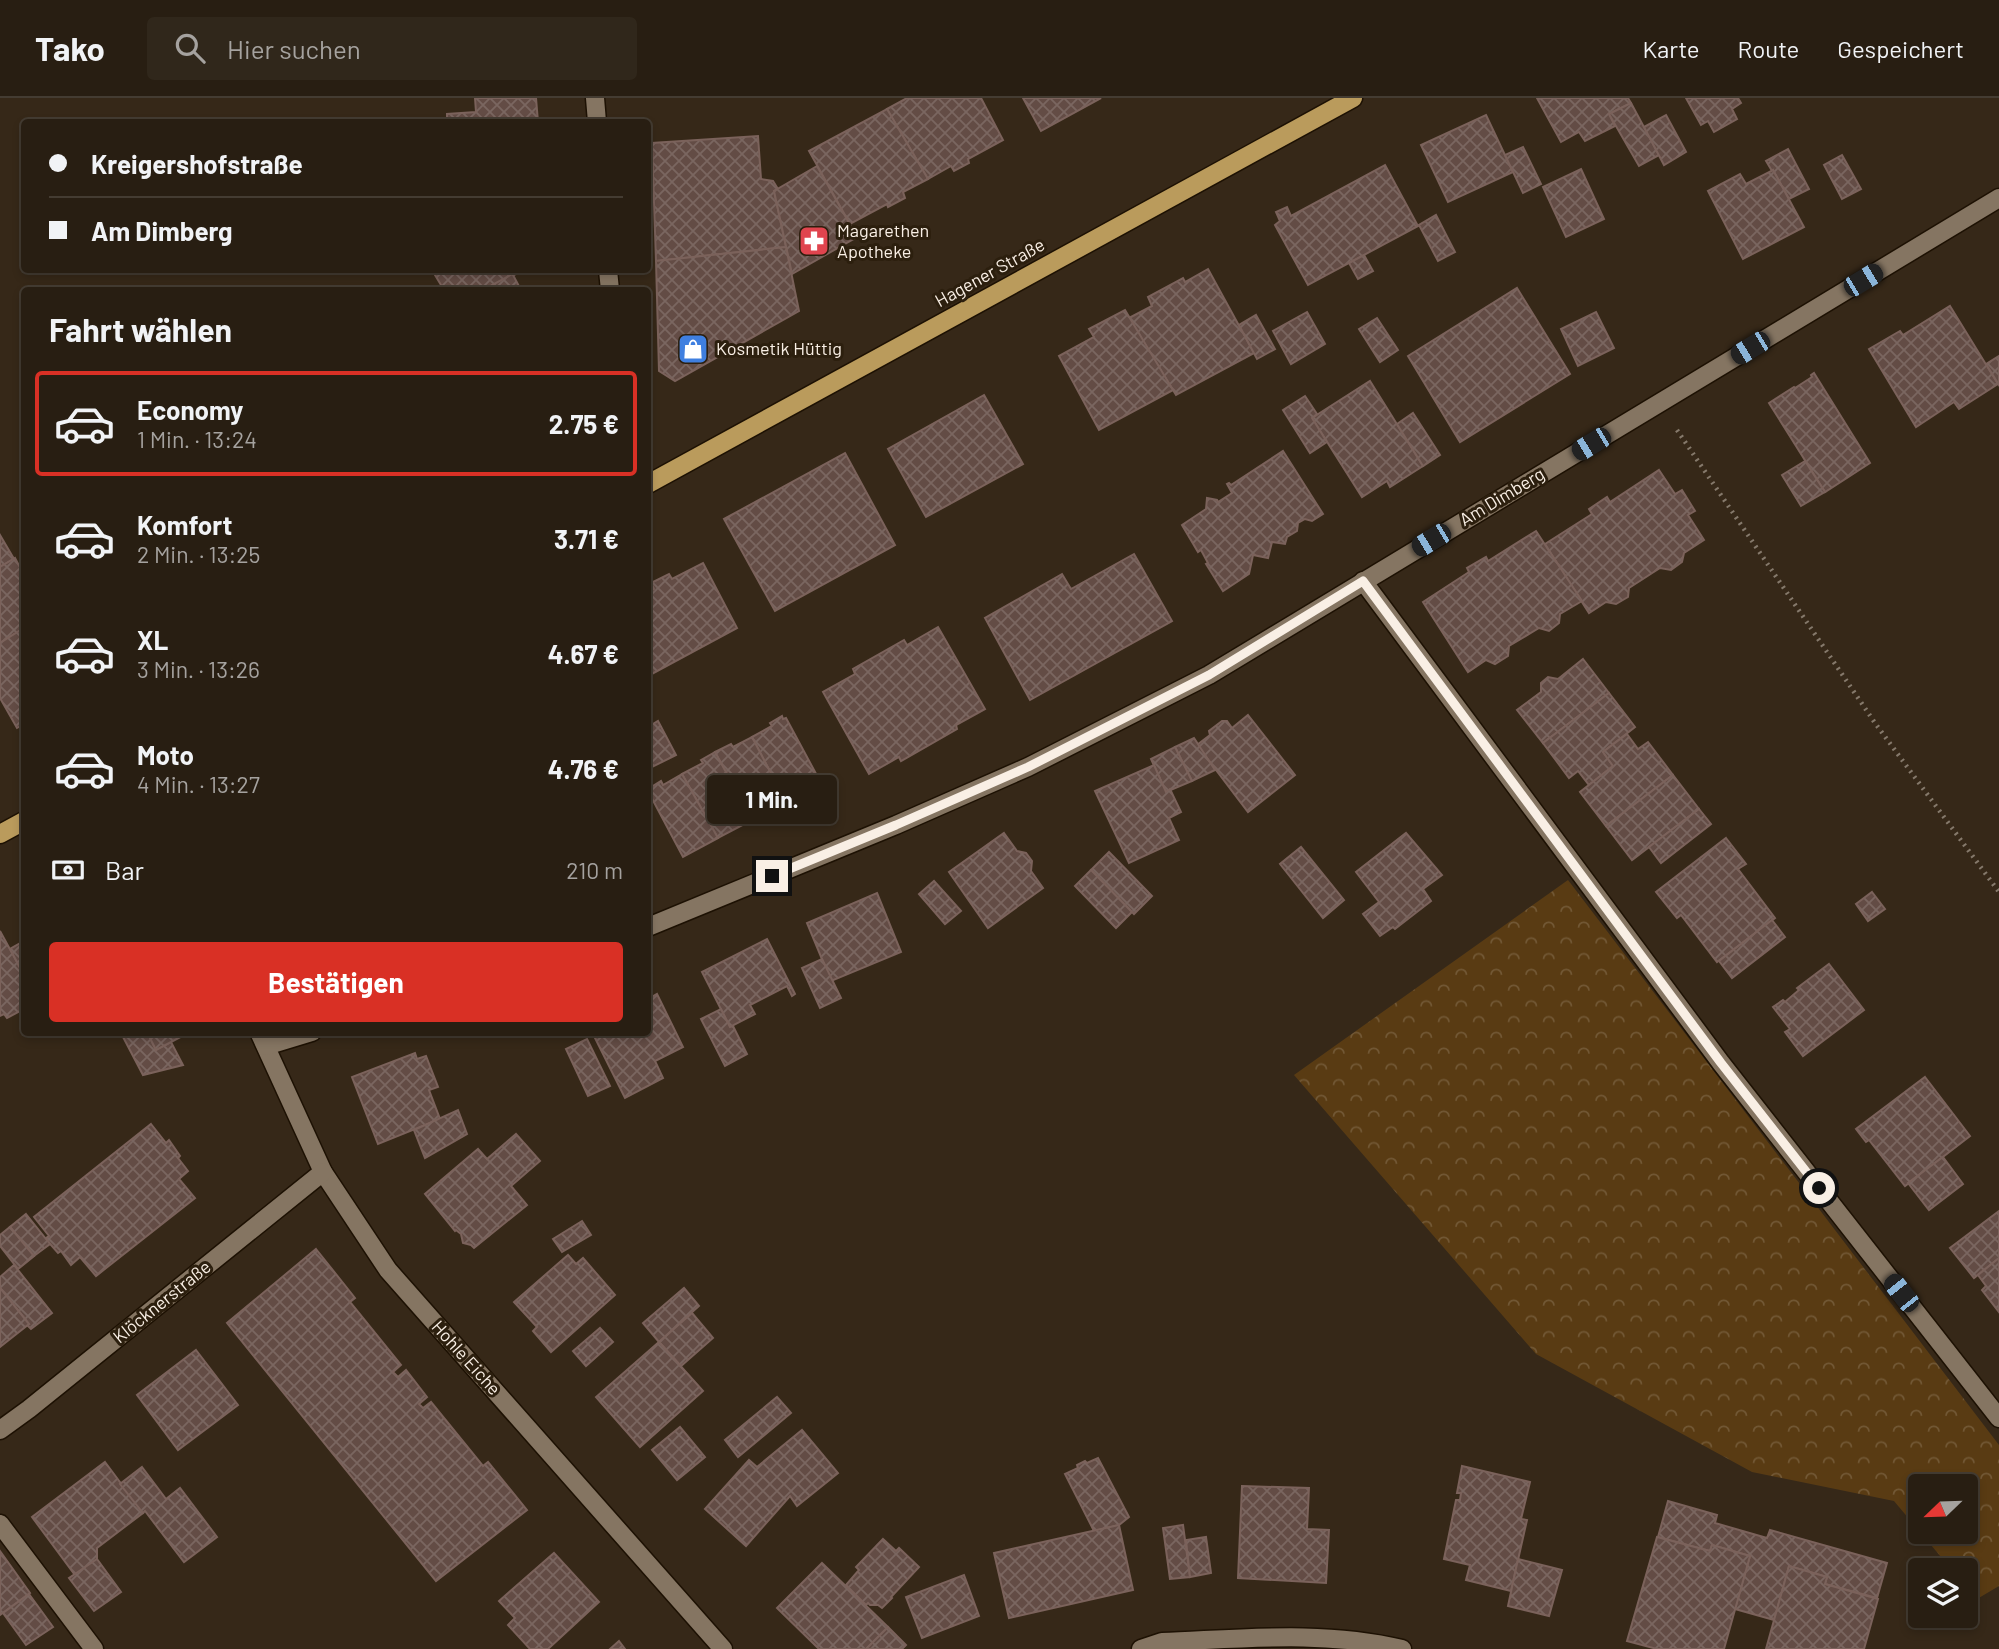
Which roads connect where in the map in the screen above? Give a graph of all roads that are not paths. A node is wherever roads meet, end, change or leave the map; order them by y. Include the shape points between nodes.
1 (595, 98) edge
2 (1353, 98) edge
3 (597, 119) edge
4 (1999, 198) edge
5 (651, 482) edge
6 (1363, 581) junction
7 (21, 823) edge
8 (0, 834) edge
9 (651, 925) edge
10 (284, 1036) edge
11 (263, 1039) edge
12 (323, 1172) junction
13 (1999, 1418) edge
14 (0, 1430) edge
15 (0, 1524) edge
16 (94, 1649) edge
17 (723, 1649) edge
18 (1141, 1649) edge
19 (1402, 1649) edge

1 - 3 street
2 - 5 main road, Hagener Straße
4 - 6 street, Am Dimberg
6 - 9 street, Am Dimberg via 1209,675 1028,767
6 - 13 street via 1721,1063
7 - 8 main road
10 - 11 street
11 - 12 street, Hohle Eiche
12 - 14 street, Klöcknerstraße
12 - 17 street, Hohle Eiche via 388,1270
15 - 16 street
18 - 19 street via 1162,1642 1317,1636

